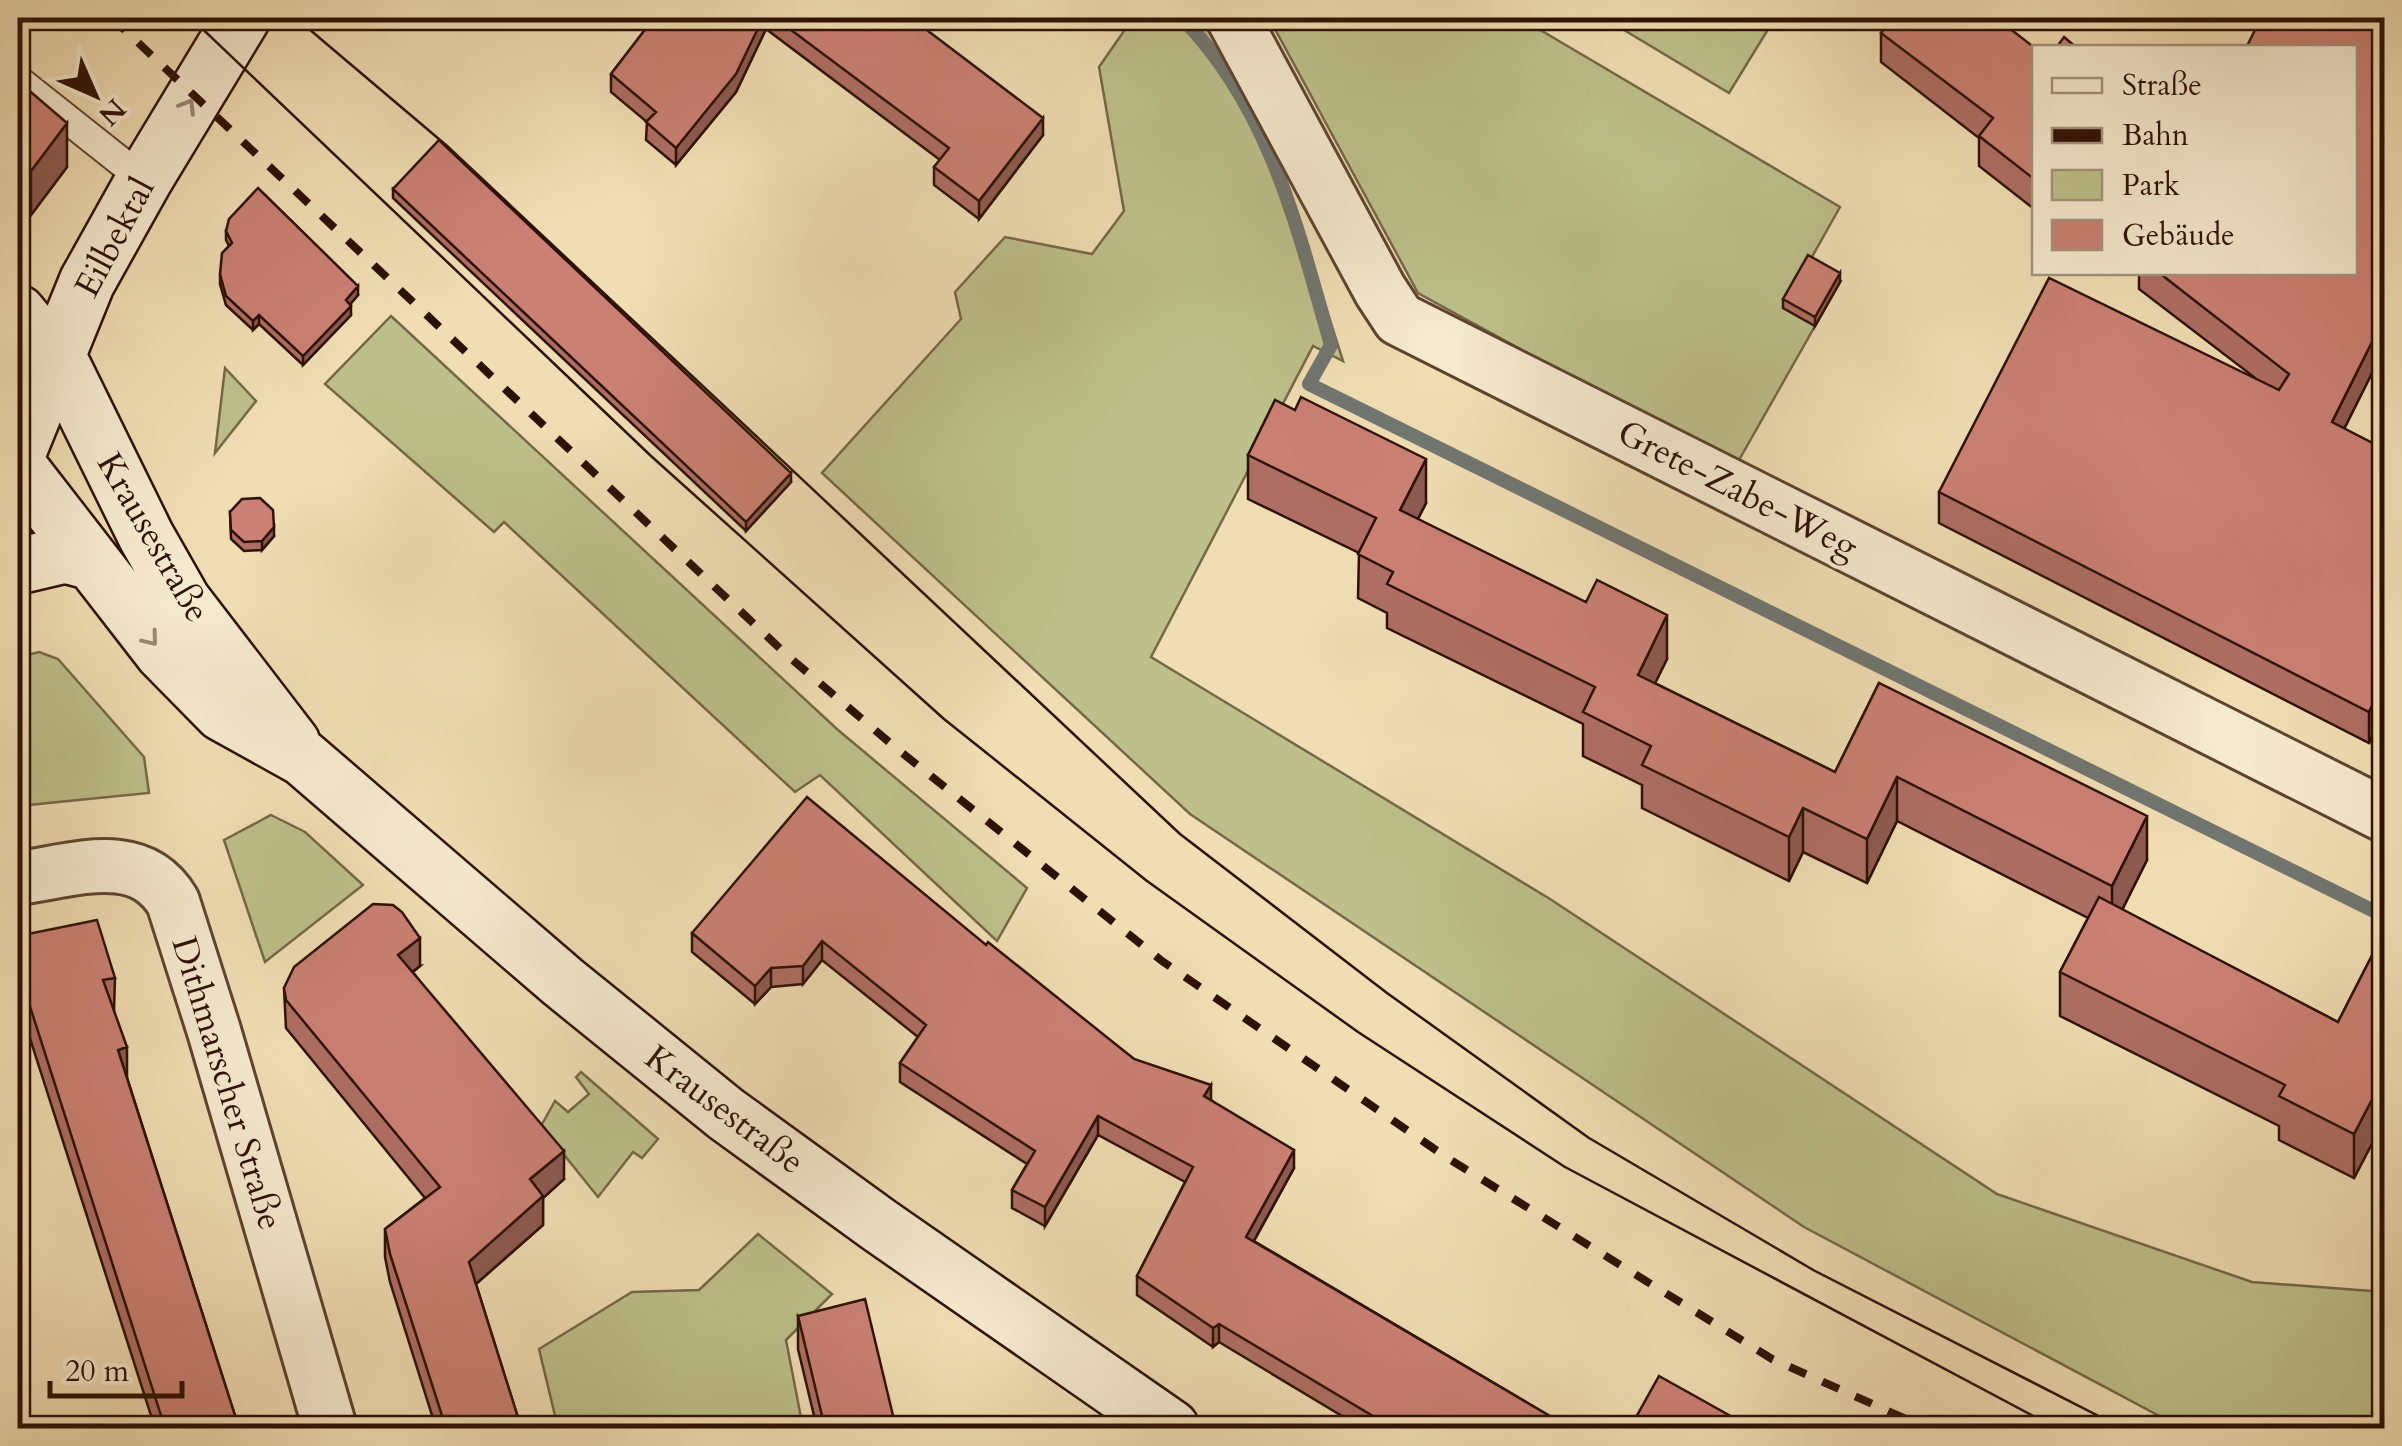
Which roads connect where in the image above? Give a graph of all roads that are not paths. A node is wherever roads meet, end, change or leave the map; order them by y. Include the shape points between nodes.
1 (242, 18) edge
2 (1233, 18) edge
3 (18, 80) edge
4 (144, 180) junction
5 (18, 313) edge
6 (55, 356) junction
7 (18, 452) edge
8 (18, 466) edge
9 (92, 562) junction
10 (18, 566) edge
11 (303, 758) junction
12 (2384, 814) edge
13 (18, 878) edge
14 (330, 1428) edge
15 (1172, 1428) edge

4 -> 1 main road, Eilbektal
2 - 12 street, Grete-Zabe-Weg via 1399,319
3 - 4 lane
4 - 6 main road, Eilbektal
5 - 6 main road, Krausestraße
6 - 7 main road, Eilbektal
6 - 11 main road, Krausestraße via 183,602
8 - 9 main road, Krausestraße
9 - 10 main road via 46,556
9 -> 11 main road, Krausestraße via 162,654 222,713
11 - 15 main road, Krausestraße via 726,1114
13 - 14 street, Dithmarscher Straße via 129,866 164,885 174,902

